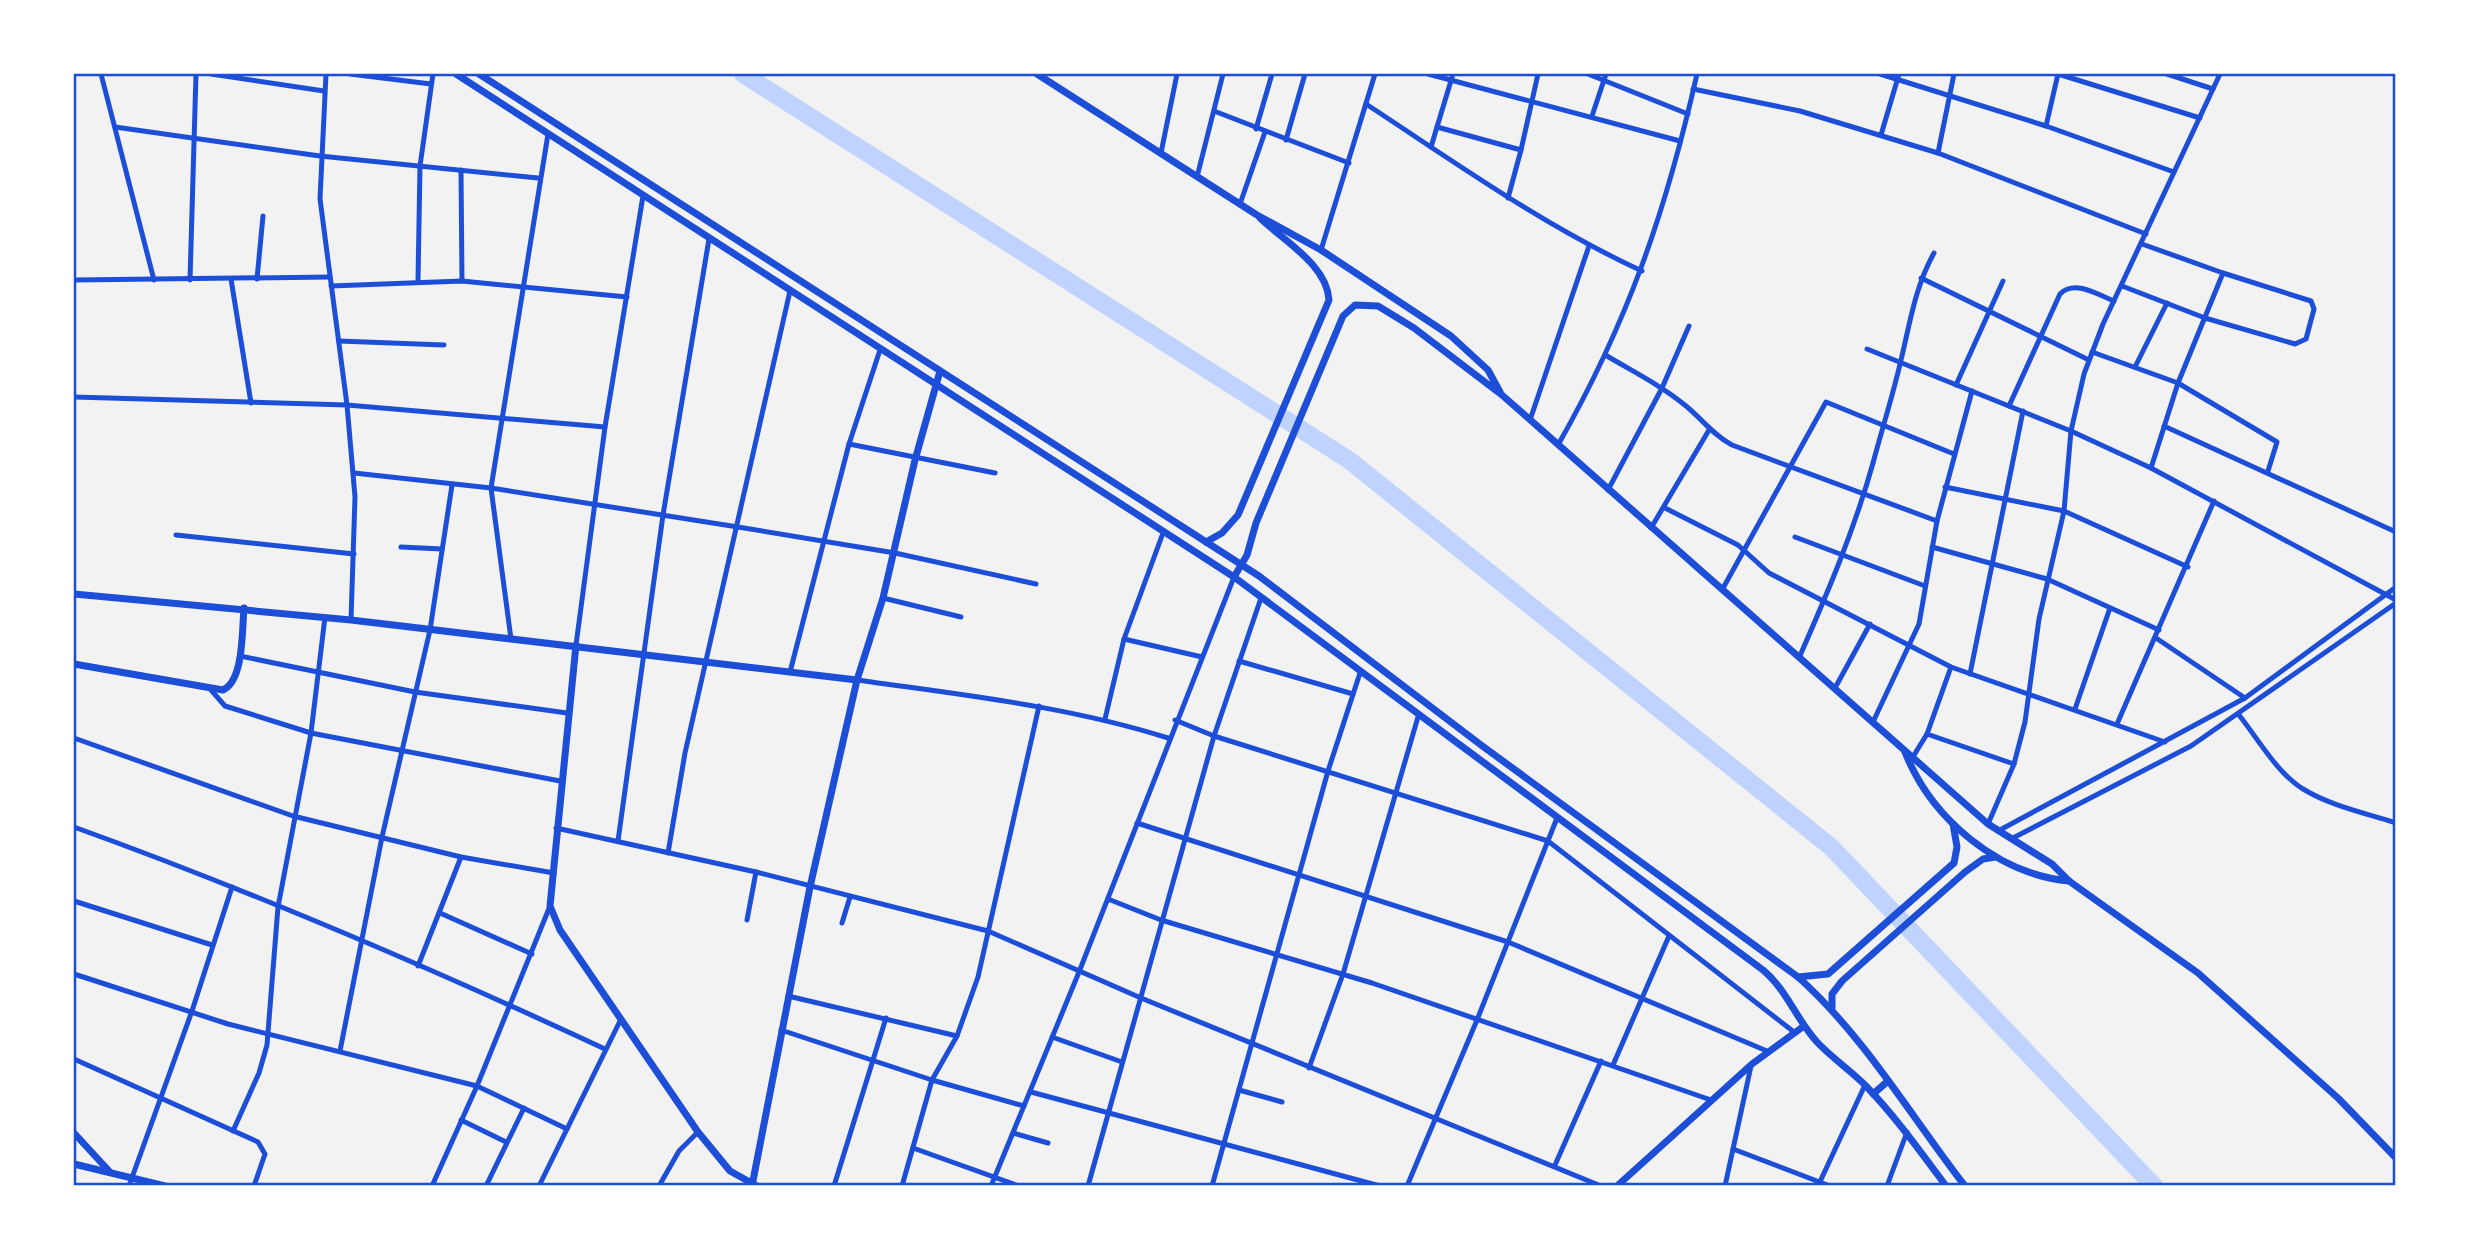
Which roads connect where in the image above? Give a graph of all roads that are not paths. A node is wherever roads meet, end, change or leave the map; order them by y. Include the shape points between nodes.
1 (101, 74) edge
2 (196, 74) edge
3 (211, 74) edge
4 (259, 74) edge
5 (326, 74) edge
6 (350, 74) edge
7 (433, 74) edge
8 (456, 74) edge
9 (479, 74) edge
10 (1037, 74) edge
11 (1177, 74) edge
12 (1223, 74) edge
13 (1272, 74) edge
14 (1305, 74) edge
15 (1375, 74) edge
16 (1428, 74) edge
17 (1452, 74) edge
18 (1538, 74) edge
19 (1588, 74) edge
20 (1697, 74) edge
21 (1880, 74) edge
22 (1954, 74) edge
23 (2058, 74) edge
24 (2167, 74) edge
25 (2220, 74) edge
26 (1898, 76) edge
27 (1604, 77) edge
28 (258, 81) junction
29 (1450, 81) junction
30 (431, 84) junction
31 (1693, 89) junction
32 (2213, 89) junction
33 (324, 91) junction
34 (1951, 96) junction
35 (1533, 101) junction
36 (1366, 104) junction
37 (1214, 111) junction
38 (1688, 114) junction
39 (1592, 116) junction
40 (2200, 118) junction
41 (2046, 126) junction
42 (115, 127) junction
43 (1437, 127) junction
44 (1256, 129) junction
45 (1265, 132) junction
46 (548, 134) junction
47 (1881, 135) junction
48 (193, 139) junction
49 (1286, 140) junction
50 (1681, 141) junction
51 (1431, 147) junction
52 (1521, 150) junction
53 (1161, 153) junction
54 (1938, 153) junction
55 (320, 156) junction
56 (1349, 163) junction
57 (420, 166) junction
58 (461, 170) junction
59 (2174, 172) junction
60 (1197, 177) junction
61 (538, 178) junction
62 (643, 196) junction
63 (1508, 198) junction
64 (1240, 204) junction
65 (1257, 215) junction
66 (263, 216) dead end
67 (2146, 234) junction
68 (709, 239) junction
69 (2142, 244) junction
70 (1589, 246) junction
71 (1321, 250) junction
72 (1934, 253) dead end
73 (1642, 271) junction
74 (2223, 273) junction
75 (330, 277) junction
76 (1921, 278) junction
77 (231, 279) junction
78 (257, 279) junction
79 (154, 280) junction
80 (190, 280) junction
81 (74, 281) edge
82 (418, 281) junction
83 (462, 281) junction
84 (2003, 281) dead end
85 (331, 286) junction
86 (522, 286) junction
87 (2122, 286) junction
88 (790, 291) junction
89 (627, 297) junction
90 (2114, 301) junction
91 (2167, 303) junction
92 (1989, 312) junction
93 (2205, 318) junction
94 (1689, 326) dead end
95 (2040, 336) junction
96 (339, 341) junction
97 (443, 345) dead end
98 (1867, 349) dead end
99 (880, 350) junction
100 (2092, 352) junction
101 (1607, 356) junction
102 (2089, 360) junction
103 (1900, 363) junction
104 (2135, 367) junction
105 (940, 371) junction
106 (2178, 383) junction
107 (1956, 384) junction
108 (935, 386) junction
109 (1662, 388) junction
110 (1972, 391) junction
111 (1502, 395) junction
112 (74, 397) edge
113 (251, 403) junction
114 (347, 405) junction
115 (2009, 406) junction
116 (2023, 411) junction
117 (501, 420) junction
118 (1530, 420) junction
119 (1883, 425) junction
120 (2164, 426) junction
121 (605, 427) junction
122 (1709, 430) junction
123 (2071, 431) junction
124 (849, 444) junction
125 (1558, 445) junction
126 (1954, 454) junction
127 (915, 460) junction
128 (1791, 468) junction
129 (2151, 468) junction
130 (2268, 471) junction
131 (354, 473) junction
132 (995, 473) dead end
133 (452, 485) junction
134 (1945, 487) junction
135 (491, 488) junction
136 (1608, 490) junction
137 (1864, 494) junction
138 (2003, 498) junction
139 (2214, 501) junction
140 (596, 505) junction
141 (1665, 508) junction
142 (2064, 512) junction
143 (663, 515) junction
144 (1937, 521) junction
145 (738, 527) junction
146 (1651, 528) junction
147 (2396, 532) edge
148 (1163, 533) junction
149 (176, 535) dead end
150 (1795, 537) dead end
151 (822, 541) junction
152 (1206, 542) junction
153 (401, 547) dead end
154 (1932, 547) junction
155 (442, 549) junction
156 (1746, 551) junction
157 (895, 553) junction
158 (354, 554) junction
159 (1843, 557) junction
160 (1993, 564) junction
161 (1242, 565) junction
162 (2188, 566) junction
163 (1234, 578) junction
164 (2047, 579) junction
165 (1036, 584) dead end
166 (1925, 586) junction
167 (2396, 587) edge
168 (1721, 591) junction
169 (74, 594) edge
170 (2385, 594) junction
171 (883, 598) junction
172 (1261, 598) junction
173 (2396, 602) edge
174 (1823, 603) junction
175 (244, 608) junction
176 (2110, 608) junction
177 (325, 617) junction
178 (961, 617) dead end
179 (351, 620) junction
180 (1870, 624) junction
181 (430, 630) junction
182 (2159, 630) junction
183 (2156, 638) junction
184 (511, 639) junction
185 (1125, 639) junction
186 (576, 645) junction
187 (1910, 646) junction
188 (645, 654) junction
189 (240, 656) junction
190 (1202, 657) junction
191 (1799, 658) junction
192 (1239, 661) junction
193 (706, 662) junction
194 (74, 664) edge
195 (1951, 667) junction
196 (319, 672) junction
197 (790, 672) junction
198 (1360, 673) junction
199 (1970, 674) junction
200 (857, 680) junction
201 (1835, 688) junction
202 (211, 690) junction
203 (415, 692) junction
204 (2029, 692) junction
205 (1353, 694) junction
206 (2245, 698) junction
207 (1039, 706) junction
208 (2075, 709) junction
209 (567, 713) junction
210 (2239, 715) junction
211 (1419, 717) junction
212 (1105, 719) junction
213 (1175, 720) junction
214 (1873, 722) junction
215 (2117, 724) junction
216 (311, 733) junction
217 (1927, 734) junction
218 (2182, 734) junction
219 (1214, 736) junction
220 (74, 738) edge
221 (1168, 738) junction
222 (2165, 742) junction
223 (2191, 746) junction
224 (401, 752) junction
225 (1912, 759) junction
226 (2014, 764) junction
227 (1328, 771) junction
228 (560, 781) junction
229 (1396, 794) junction
230 (293, 816) junction
231 (1557, 818) junction
232 (1137, 823) junction
233 (2396, 823) edge
234 (1952, 824) junction
235 (1988, 824) junction
236 (74, 827) edge
237 (556, 828) junction
238 (1998, 831) junction
239 (382, 837) junction
240 (2011, 839) junction
241 (1184, 840) junction
242 (618, 841) junction
243 (1548, 841) junction
244 (668, 853) junction
245 (461, 857) junction
246 (1995, 857) junction
247 (756, 872) junction
248 (554, 873) junction
249 (1300, 875) junction
250 (2069, 881) junction
251 (232, 887) junction
252 (810, 887) junction
253 (850, 897) junction
254 (1366, 898) junction
255 (1108, 899) junction
256 (74, 901) edge
257 (550, 906) junction
258 (278, 907) junction
259 (440, 913) junction
260 (747, 920) dead end
261 (1161, 920) junction
262 (842, 923) dead end
263 (988, 931) junction
264 (1669, 936) junction
265 (364, 941) junction
266 (1508, 942) junction
267 (212, 945) junction
268 (531, 954) junction
269 (1278, 955) junction
270 (418, 966) junction
271 (1079, 971) junction
272 (74, 974) edge
273 (1343, 974) junction
274 (1798, 977) junction
275 (788, 996) junction
276 (1642, 997) junction
277 (1141, 998) junction
278 (511, 1005) junction
279 (1832, 1008) junction
280 (192, 1011) junction
281 (622, 1018) junction
282 (886, 1018) junction
283 (1478, 1020) junction
284 (1804, 1026) junction
285 (781, 1030) junction
286 (1794, 1032) junction
287 (267, 1034) junction
288 (957, 1036) junction
289 (1052, 1037) junction
290 (1253, 1043) junction
291 (605, 1049) junction
292 (340, 1051) junction
293 (1767, 1051) junction
294 (74, 1059) edge
295 (873, 1060) junction
296 (1601, 1061) junction
297 (1122, 1062) junction
298 (1752, 1063) junction
299 (1612, 1065) junction
300 (1309, 1068) junction
301 (932, 1080) junction
302 (1888, 1081) junction
303 (1865, 1085) junction
304 (477, 1086) junction
305 (1239, 1090) junction
306 (1031, 1092) junction
307 (1873, 1094) junction
308 (160, 1098) junction
309 (1711, 1100) junction
310 (1282, 1102) dead end
311 (1024, 1106) junction
312 (524, 1108) junction
313 (1107, 1114) junction
314 (1435, 1117) junction
315 (461, 1120) junction
316 (567, 1129) junction
317 (233, 1131) junction
318 (698, 1132) junction
319 (1907, 1132) junction
320 (74, 1133) edge
321 (1013, 1133) junction
322 (506, 1142) junction
323 (1048, 1143) dead end
324 (1223, 1146) junction
325 (913, 1148) junction
326 (1734, 1149) junction
327 (2396, 1158) edge
328 (74, 1164) edge
329 (1555, 1165) junction
330 (110, 1171) junction
331 (994, 1177) junction
332 (130, 1181) edge
333 (1819, 1183) edge
334 (165, 1185) edge
335 (254, 1185) edge
336 (432, 1185) edge
337 (486, 1185) edge
338 (539, 1185) edge
339 (659, 1185) edge
340 (754, 1185) edge
341 (834, 1185) edge
342 (902, 1185) edge
343 (991, 1185) edge
344 (1019, 1185) edge
345 (1088, 1185) edge
346 (1212, 1185) edge
347 (1380, 1185) edge
348 (1407, 1185) edge
349 (1601, 1185) edge
350 (1617, 1185) edge
351 (1725, 1185) edge
352 (1830, 1185) edge
353 (1887, 1185) edge
354 (1946, 1185) edge
355 (1965, 1185) edge

1 - 42 street
2 - 48 street
3 - 28 street
4 - 28 street
5 - 33 street
6 - 30 street
7 - 30 street
8 - 46 street
9 - 105 street
10 - 53 street
11 - 53 street
12 - 37 street
13 - 44 street
14 - 49 street
15 - 36 street
16 - 29 street
17 - 29 street
18 - 35 street
19 - 27 street
20 - 31 street
21 - 26 street
22 - 34 street
23 - 40 street
23 - 41 street
24 - 32 street
25 - 32 street
26 - 34 street
26 - 47 street
27 - 38 street
27 - 39 street
28 - 33 street
29 - 35 street
29 - 43 street
30 - 57 street
31 - 38 street
31 - 47 street via 1800,111
32 - 40 street
33 - 55 street
34 - 41 street
34 - 54 street
35 - 39 street
35 - 52 street
36 - 51 street
36 - 56 street
37 - 44 street
37 - 60 street
38 - 50 street
39 - 50 street
40 - 59 street
41 - 59 street
42 - 48 street
42 - 79 street
43 - 51 street
43 - 52 street
44 - 45 street
45 - 49 street
45 - 64 street
46 - 61 street
46 - 62 street
47 - 54 street
48 - 55 street
48 - 80 street
49 - 56 street
50 - 73 street
51 - 63 street
52 - 63 street
53 - 60 street
54 - 67 street
55 - 57 street
55 - 75 street via 320,199
56 - 71 street
57 - 58 street
57 - 82 street
58 - 61 street
58 - 83 street
59 - 67 street
60 - 64 street
61 - 86 street
62 - 68 street
62 - 89 street
63 - 70 street
64 - 65 street
65 - 71 street
65 - 152 street via 1325,279 1329,300 1238,515
66 - 78 street
67 - 69 street
68 - 88 street
68 - 143 street
69 - 74 street
69 - 87 street
70 - 73 street
70 - 118 street
71 - 111 street via 1475,355
72 - 76 street
73 - 101 street
74 - 93 street
74 - 93 street via 2311,302 2314,309 2306,339 2295,344
75 - 78 street
75 - 85 street
76 - 92 street
76 - 103 street
77 - 78 street
77 - 80 street
77 - 113 street
79 - 80 street
79 - 81 street
82 - 83 street
82 - 85 street
83 - 86 street
84 - 92 street
85 - 96 street
86 - 89 street
86 - 117 street
87 - 90 street
87 - 91 street
88 - 99 street
88 - 145 street
89 - 121 street
90 - 95 street via 2081,288 2065,289
90 - 100 street
91 - 93 street
91 - 104 street
92 - 95 street
92 - 107 street
93 - 106 street
94 - 109 street
95 - 102 street
95 - 115 street
96 - 97 street
96 - 114 street
98 - 103 street
99 - 108 street
99 - 124 street
100 - 102 street
100 - 104 street
101 - 109 street
101 - 125 street
102 - 123 street
103 - 107 street
103 - 119 street
104 - 106 street
105 - 108 street
105 - 152 street
106 - 120 street
106 - 130 street via 2277,442
107 - 110 street
108 - 127 street
108 - 148 street
109 - 122 street
109 - 136 street
110 - 115 street
110 - 126 street
111 - 118 street
111 - 161 street via 1378,306 1350,307 1336,330
112 - 113 street
113 - 114 street
114 - 117 street
114 - 131 street
115 - 116 street
116 - 123 street
116 - 138 street
117 - 121 street
117 - 135 street
118 - 125 street
119 - 126 street
119 - 128 street via 1826,402
119 - 137 street
120 - 129 street
120 - 130 street
121 - 140 street
122 - 128 street via 1732,445
122 - 141 street
123 - 129 street
123 - 142 street
124 - 127 street
124 - 151 street
125 - 136 street
126 - 134 street
127 - 132 street
127 - 157 street
128 - 137 street
128 - 156 street
129 - 139 street
130 - 147 street
131 - 133 street
131 - 158 street
133 - 135 street
133 - 155 street
134 - 138 street
134 - 144 street
135 - 140 street
135 - 184 street
136 - 146 street
137 - 144 street
137 - 159 street
138 - 142 street
138 - 160 street
139 - 162 street
139 - 170 street
140 - 143 street
140 - 186 street
141 - 146 street
141 - 156 street
142 - 162 street
142 - 164 street
143 - 145 street
143 - 188 street
144 - 154 street
145 - 151 street
145 - 193 street
146 - 168 street
148 - 163 street
148 - 185 street
149 - 158 street
150 - 159 street
151 - 157 street
151 - 197 street
152 - 161 street
153 - 155 street
154 - 160 street
154 - 166 street
155 - 181 street
156 - 168 street
156 - 174 street via 1763,569
157 - 165 street
157 - 171 street
158 - 179 street
159 - 166 street
159 - 174 street
160 - 164 street
160 - 199 street
161 - 163 street
161 - 274 street
162 - 182 street
163 - 172 street
163 - 190 street
164 - 176 street
164 - 204 street
166 - 187 street
167 - 170 street
168 - 191 street
169 - 175 street
170 - 173 street
170 - 206 street
171 - 178 street
171 - 200 street
172 - 192 street
172 - 198 street
173 - 210 street
174 - 180 street
174 - 191 street
175 - 177 street
175 - 189 street
176 - 182 street
176 - 208 street
177 - 179 street
177 - 196 street
179 - 181 street
180 - 187 street
180 - 201 street
181 - 184 street
181 - 203 street
182 - 183 street
183 - 206 street
183 - 215 street
184 - 186 street
185 - 190 street
185 - 212 street
186 - 188 street
186 - 209 street
187 - 195 street
187 - 214 street
188 - 193 street
188 - 242 street
189 - 196 street
189 - 202 street via 231,685
190 - 213 street
191 - 201 street
192 - 205 street
192 - 219 street
193 - 197 street
193 - 244 street
194 - 202 street
195 - 199 street
195 - 217 street
196 - 203 street
196 - 216 street
197 - 200 street
198 - 205 street
198 - 211 street
199 - 204 street
200 - 207 street
200 - 252 street
201 - 214 street
202 - 216 street via 225,706
203 - 209 street
203 - 224 street
204 - 208 street
204 - 226 street
205 - 227 street
206 - 218 street
207 - 212 street
207 - 263 street
208 - 215 street
209 - 228 street
210 - 223 street
210 - 233 street via 2304,790
211 - 229 street
211 - 231 street
212 - 221 street
213 - 219 street
213 - 221 street
214 - 225 street
215 - 222 street
216 - 224 street
216 - 230 street
217 - 225 street
217 - 226 street
218 - 222 street
218 - 223 street
219 - 227 street
219 - 241 street
220 - 230 street
221 - 232 street
222 - 238 street
223 - 240 street
224 - 228 street
224 - 239 street
225 - 234 street
225 - 235 street
226 - 235 street
227 - 229 street
227 - 249 street
228 - 237 street
229 - 243 street
229 - 254 street
230 - 239 street
230 - 258 street
231 - 243 street
231 - 284 street via 1776,980
232 - 241 street
232 - 255 street
234 - 246 street
234 - 274 street via 1957,851 1954,863 1828,974
235 - 238 street
236 - 251 street
237 - 242 street
237 - 248 street
238 - 240 street
239 - 245 street
239 - 265 street
240 - 250 street via 2052,864
241 - 249 street
241 - 261 street
242 - 244 street
243 - 264 street
243 - 266 street
244 - 247 street
245 - 248 street
245 - 259 street
246 - 250 street via 2039,875
246 - 279 street via 1983,859 1965,872 1845,978 1832,994
247 - 252 street
247 - 260 street
248 - 257 street
249 - 254 street
249 - 269 street
250 - 327 street via 2231,1000
251 - 258 street
251 - 267 street
252 - 253 street
252 - 275 street
253 - 262 street
253 - 263 street
254 - 266 street
254 - 273 street
255 - 261 street
255 - 271 street
256 - 267 street
257 - 268 street
257 - 281 street via 560,930
258 - 265 street
258 - 287 street
259 - 268 street
259 - 270 street
261 - 269 street
261 - 277 street
263 - 271 street
263 - 288 street
264 - 276 street
264 - 286 street
265 - 270 street
265 - 292 street
266 - 276 street
266 - 283 street
267 - 280 street
268 - 278 street
269 - 273 street
269 - 290 street
270 - 278 street
271 - 277 street
271 - 289 street
272 - 280 street
273 - 283 street
273 - 300 street
274 - 279 street
275 - 282 street
275 - 285 street
276 - 293 street
276 - 299 street
277 - 290 street
277 - 297 street
278 - 291 street
278 - 304 street
279 - 302 street
280 - 287 street
280 - 308 street
281 - 291 street
281 - 318 street
282 - 288 street
282 - 295 street
283 - 296 street
283 - 314 street
284 - 286 street
284 - 303 street
285 - 295 street
285 - 340 street
286 - 293 street
287 - 292 street
287 - 317 street via 262,1063
288 - 301 street
289 - 297 street
289 - 306 street
290 - 300 street
290 - 305 street
291 - 316 street
292 - 304 street
293 - 298 street
294 - 308 street
295 - 301 street
295 - 341 street
296 - 299 street
296 - 329 street
297 - 313 street
298 - 309 street
298 - 326 street
299 - 309 street
300 - 314 street
301 - 311 street
301 - 325 street
302 - 307 street
302 - 355 street
303 - 307 street
303 - 333 street
304 - 312 street
304 - 315 street
305 - 310 street
305 - 324 street
306 - 311 street
306 - 313 street
307 - 319 street
308 - 317 street
308 - 332 street
309 - 350 street
311 - 321 street
312 - 316 street
312 - 322 street
313 - 324 street
313 - 345 street
314 - 329 street
314 - 348 street
315 - 322 street
315 - 336 street
316 - 338 street
317 - 335 street via 258,1142 264,1150
318 - 339 street via 679,1151
318 - 340 street via 730,1171
319 - 353 street
319 - 354 street
320 - 330 street
321 - 323 street
321 - 331 street
322 - 337 street
324 - 346 street
324 - 347 street
325 - 331 street
325 - 342 street
326 - 333 street
326 - 351 street
328 - 330 street
329 - 349 street
330 - 332 street
331 - 343 street
331 - 344 street
332 - 334 street
333 - 352 street

